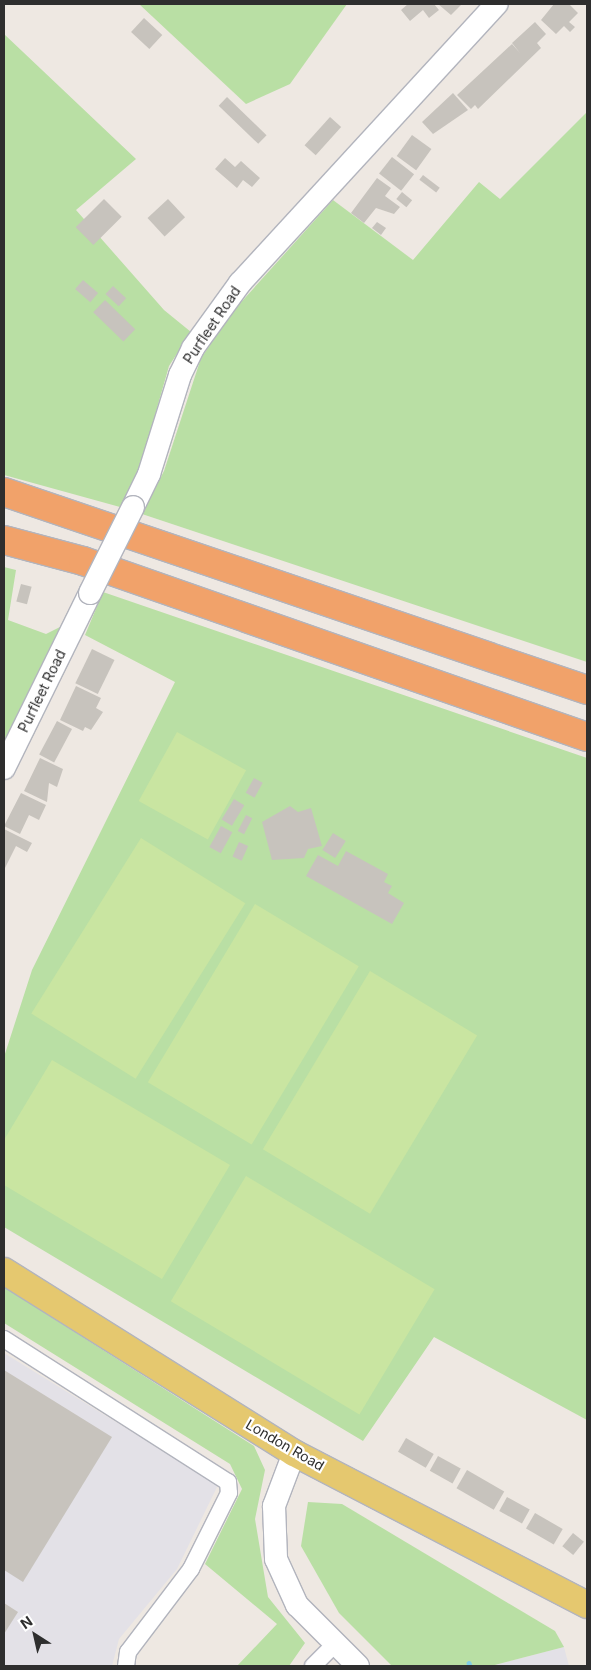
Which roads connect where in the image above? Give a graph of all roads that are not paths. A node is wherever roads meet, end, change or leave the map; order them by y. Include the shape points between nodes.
1 (497, 4) edge
2 (4, 492) edge
3 (4, 540) edge
4 (587, 690) edge
5 (587, 737) edge
6 (4, 768) edge
7 (4, 1271) edge
8 (4, 1339) edge
9 (294, 1453) junction
10 (582, 1602) edge
11 (335, 1644) junction
12 (126, 1666) edge
13 (313, 1666) edge
14 (358, 1666) edge

1 - 6 street, Purfleet Road, bridge via 240,283 193,348 180,375 149,474
2 - 4 highway
3 - 5 highway via 83,561
7 - 9 main road, London Road
8 - 12 street via 228,1482 227,1499 191,1569 128,1652
9 - 10 main road, London Road
9 - 11 street via 274,1506 276,1559 297,1605
11 - 13 street
11 - 14 street

